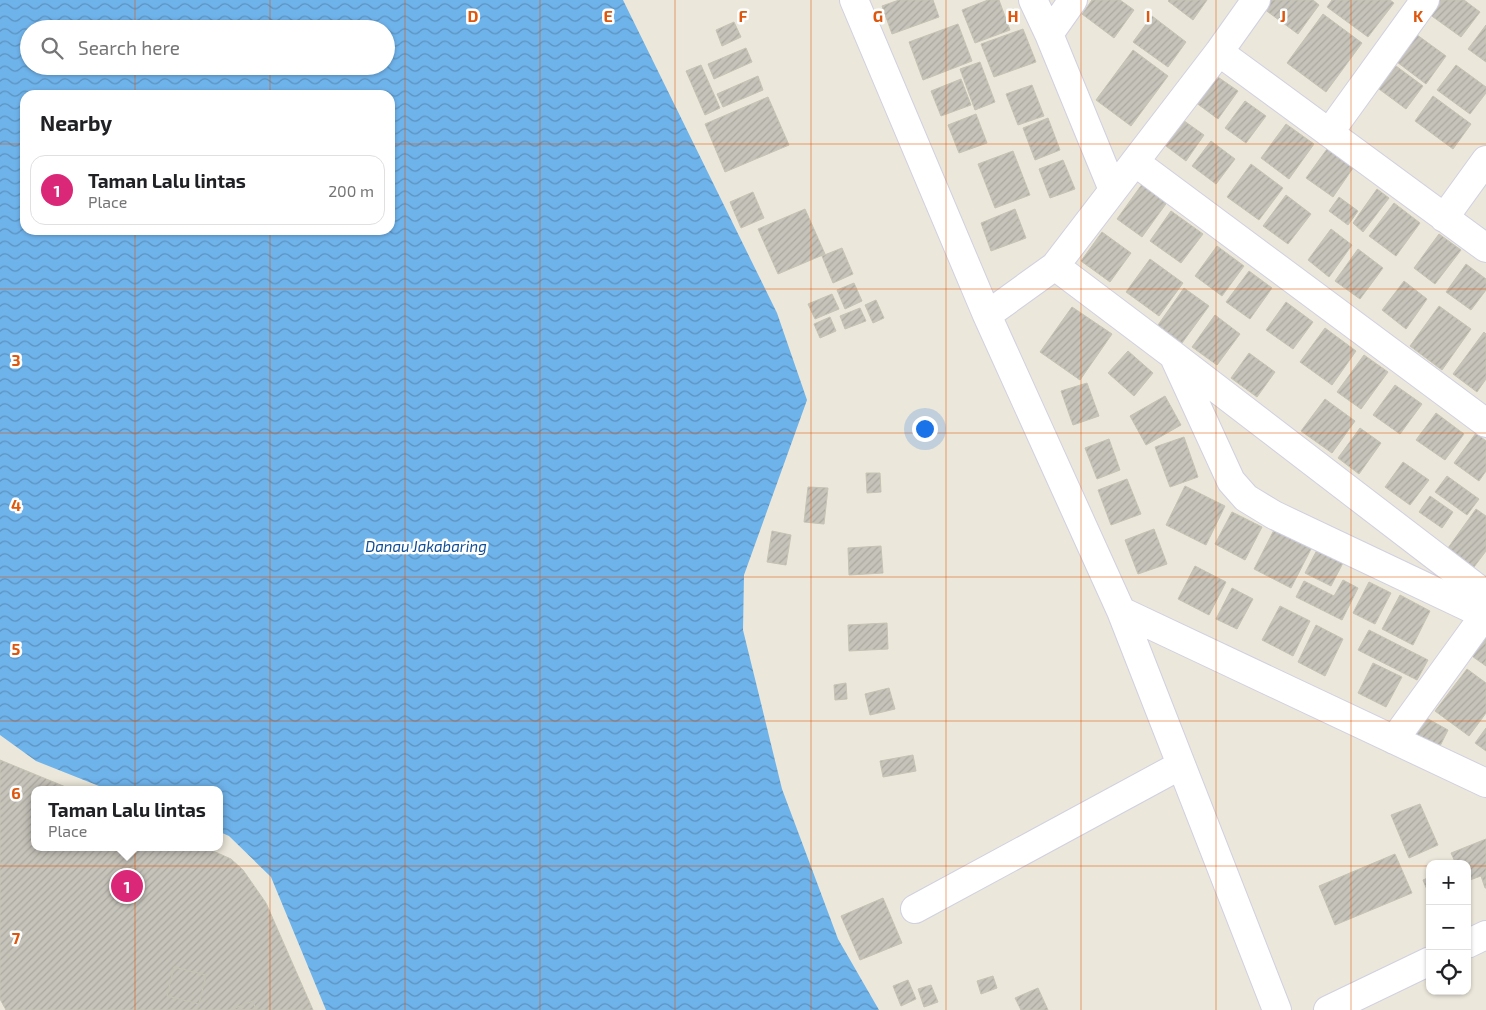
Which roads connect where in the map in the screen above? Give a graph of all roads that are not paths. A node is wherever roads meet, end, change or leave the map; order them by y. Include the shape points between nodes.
1 (854, 0) edge
2 (1033, 0) edge
3 (1074, 0) edge
4 (1256, 0) edge
5 (1425, 0) edge
6 (1049, 34) junction
7 (1219, 52) junction
8 (1329, 132) junction
9 (1486, 160) edge
10 (1135, 162) junction
11 (1113, 190) junction
12 (1444, 218) junction
13 (1486, 248) edge
14 (1054, 266) junction
15 (987, 315) junction
16 (1173, 355) junction
17 (1486, 423) edge
18 (1486, 608) edge
19 (1121, 611) junction
20 (1394, 740) junction
21 (1181, 766) junction
22 (1486, 783) edge
23 (915, 909) dead end
24 (1486, 935) edge
25 (1471, 942) edge
26 (1426, 964) edge
27 (1277, 1010) edge
28 (1328, 1010) edge

1 - 15 street
2 - 6 street
3 - 6 street
4 - 7 street
5 - 8 street
6 - 11 street
7 - 8 street
7 - 10 street
8 - 12 street
9 - 12 street
10 - 11 street
10 - 17 street
11 - 14 street
12 - 13 street
14 - 15 street
14 - 16 street
15 - 19 street
16 - 18 street
16 - 18 street via 1231,481 1246,498 1274,515
18 - 20 street
19 - 20 street
19 - 21 street
20 - 22 street
21 - 23 street
21 - 27 street
24 - 25 street
26 - 28 street

